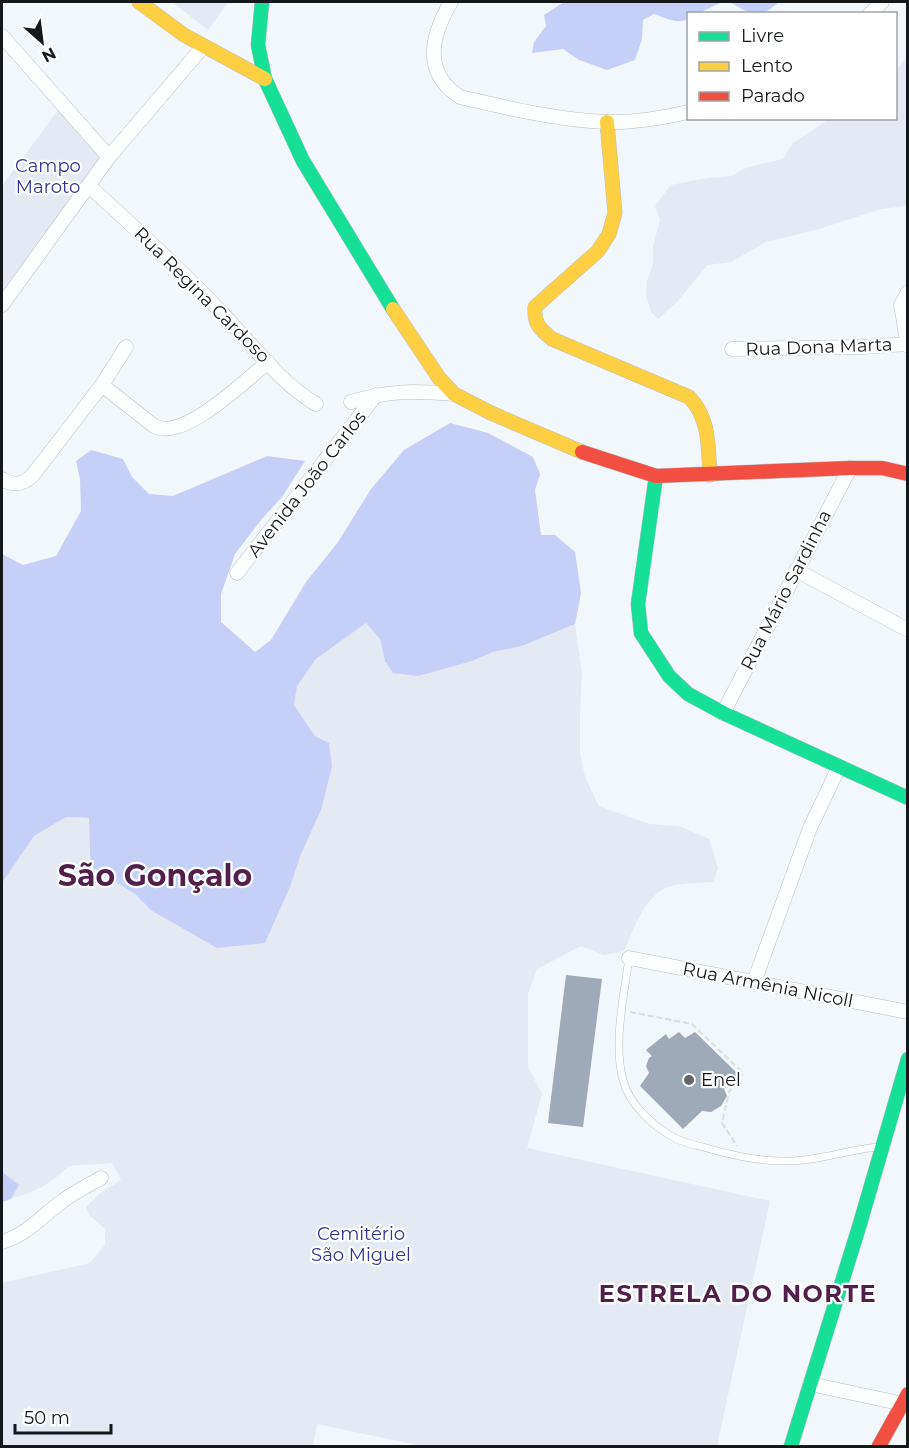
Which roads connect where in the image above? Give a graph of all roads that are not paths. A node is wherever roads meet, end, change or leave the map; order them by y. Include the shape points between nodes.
1 (139, 2) edge
2 (262, 2) edge
3 (451, 2) edge
4 (2, 36) edge
5 (202, 48) junction
6 (265, 79) junction
7 (687, 112) edge
8 (607, 122) junction
9 (109, 157) junction
10 (88, 186) junction
11 (908, 292) edge
12 (2, 305) edge
13 (907, 345) edge
14 (126, 346) dead end
15 (732, 349) dead end
16 (267, 362) junction
17 (102, 386) junction
18 (454, 394) junction
19 (376, 395) junction
20 (351, 402) dead end
21 (316, 404) dead end
22 (850, 468) junction
23 (908, 474) edge
24 (710, 475) junction
25 (656, 476) junction
26 (2, 479) edge
27 (796, 570) junction
28 (237, 573) dead end
29 (908, 630) edge
30 (723, 713) junction
31 (839, 767) junction
32 (908, 798) edge
33 (629, 958) joint
34 (754, 982) junction
35 (908, 1012) edge
36 (908, 1059) edge
37 (882, 1147) junction
38 (101, 1178) dead end
39 (2, 1242) edge
40 (810, 1384) junction
41 (906, 1401) edge
42 (791, 1446) edge
43 (879, 1446) edge

1 - 5 street
2 - 6 street via 258,45
3 - 8 street via 440,20 433,63 451,91 460,97 545,116
4 - 9 street
5 - 6 street
5 - 9 street
6 - 18 street via 303,161 339,222 439,378
7 - 8 street
8 - 24 street via 615,213 609,234 598,251 535,307 534,319 552,339 697,403 706,427
9 - 10 street
10 - 12 street
10 - 16 street, Rua Regina Cardoso via 152,243
11 - 13 street via 902,305
13 - 15 street, Rua Dona Marta
14 - 17 street
16 - 17 street via 204,415 163,429
16 - 21 street, Rua Regina Cardoso
17 - 26 street via 32,476 16,485
18 - 19 street via 409,390
18 - 25 street via 594,457
19 - 20 street
19 - 28 street, Avenida João Carlos
22 - 23 street via 882,468
22 - 24 street
22 - 27 street, Rua Mário Sardinha
24 - 25 street
25 - 30 street via 638,604 641,633 669,676 688,694
27 - 29 street
27 - 30 street, Rua Mário Sardinha
30 - 31 street
31 - 32 street
31 - 34 street via 810,828
33 - 34 street, Rua Armênia Nicoll
33 - 37 lane via 622,1011 623,1082 634,1103 653,1124 678,1140 744,1157 790,1161
34 - 35 street, Rua Armênia Nicoll
36 - 37 street
37 - 40 street
38 - 39 street via 63,1200 28,1230
40 - 41 street
40 - 42 street
41 - 43 street

